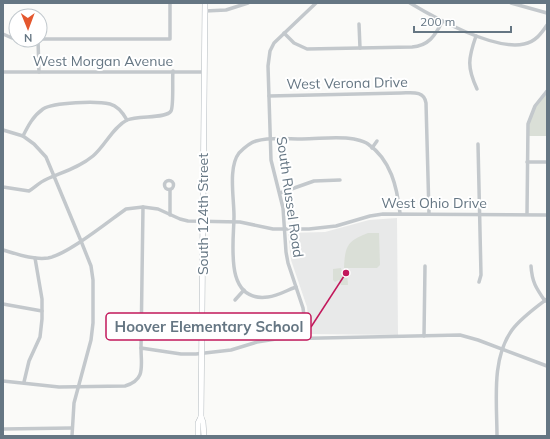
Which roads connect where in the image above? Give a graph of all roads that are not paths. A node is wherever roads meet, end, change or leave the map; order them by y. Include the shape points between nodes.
1 (170, 3) edge
2 (205, 3) edge
3 (248, 3) edge
4 (316, 3) edge
5 (410, 3) edge
6 (511, 3) edge
7 (205, 11) junction
8 (547, 13) edge
9 (442, 22) junction
10 (359, 24) dead end
11 (547, 25) edge
12 (284, 34) junction
13 (476, 36) junction
14 (48, 40) edge
15 (39, 48) edge
16 (360, 48) junction
17 (173, 71) junction
18 (3, 72) edge
19 (39, 72) junction
20 (204, 72) junction
21 (477, 90) dead end
22 (547, 91) edge
23 (269, 96) junction
24 (127, 120) junction
25 (3, 130) edge
26 (22, 136) junction
27 (270, 140) junction
28 (377, 141) dead end
29 (478, 144) dead end
30 (372, 148) junction
31 (527, 162) junction
32 (547, 162) edge
33 (55, 176) junction
34 (340, 180) dead end
35 (3, 187) edge
36 (170, 190) dead end
37 (280, 193) junction
38 (143, 207) junction
39 (400, 213) junction
40 (429, 214) junction
41 (479, 214) junction
42 (527, 214) junction
43 (170, 215) junction
44 (547, 215) edge
45 (203, 222) junction
46 (234, 222) junction
47 (284, 230) junction
48 (81, 241) junction
49 (3, 250) edge
50 (35, 258) junction
51 (425, 266) dead end
52 (531, 266) dead end
53 (479, 282) dead end
54 (296, 286) junction
55 (244, 290) junction
56 (235, 300) dead end
57 (546, 300) edge
58 (3, 304) edge
59 (42, 311) junction
60 (424, 336) junction
61 (306, 338) junction
62 (141, 348) junction
63 (502, 349) junction
64 (202, 354) junction
65 (547, 366) edge
66 (3, 380) edge
67 (24, 382) junction
68 (78, 387) junction
69 (201, 417) junction
70 (72, 428) junction
71 (3, 429) edge
72 (72, 436) edge
73 (198, 436) edge
74 (204, 436) edge
75 (497, 436) edge

1 - 14 street via 170,39
2 - 7 street, South 124th Street
3 - 7 street via 226,10
4 - 12 street, South Russel Road
5 - 9 street
6 - 8 street
7 - 20 street, South 124th Street
9 - 13 street
9 - 16 street via 431,40 422,46
10 - 16 street
11 - 13 street via 538,37 523,44 500,43
12 - 16 street via 294,43 307,49
12 - 23 street, South Russel Road via 274,43 269,55
13 - 21 street via 469,62 470,73
15 - 19 street
17 - 19 street, West Morgan Avenue
17 - 20 street, West Morgan Avenue
17 - 24 street via 171,111 158,117 137,117
18 - 19 street, West Morgan Avenue
20 - 45 street, South 124th Street
22 - 31 street via 538,100 530,116
23 - 27 street, South Russel Road
23 - 40 street, West Verona Drive via 418,93 424,97
24 - 26 street via 119,110 109,104 55,104 32,118
24 - 33 street via 93,156
25 - 26 street
26 - 33 street via 46,157
27 - 30 street via 349,138 361,141
27 - 37 street, South Russel Road via 271,160
27 - 46 street via 248,145 235,161 232,173
28 - 30 street
29 - 41 street
30 - 39 street via 391,171
31 - 32 street
31 - 42 street
33 - 35 street via 40,182 29,191
33 - 48 street
34 - 37 street via 314,182
36 - 43 street
37 - 47 street, South Russel Road
38 - 43 street, West Ohio Drive via 158,209
38 - 48 street via 126,209
38 - 62 street
39 - 40 street, West Ohio Drive
39 - 47 street, West Ohio Drive via 370,216 326,228
40 - 41 street, West Ohio Drive
41 - 42 street, West Ohio Drive
41 - 53 street
42 - 44 street, West Ohio Drive
43 - 45 street, West Ohio Drive via 188,221
45 - 46 street, West Ohio Drive
45 - 64 street, South 124th Street
46 - 47 street, West Ohio Drive
46 - 55 street via 234,272
47 - 54 street, South Russel Road via 288,263
48 - 50 street via 57,255
48 - 68 street via 91,266 94,300 91,340
49 - 50 street
50 - 59 street
51 - 60 street
52 - 57 street via 535,286
54 - 55 street via 264,298
54 - 61 street, South Russel Road via 304,308
55 - 56 street
57 - 63 street via 515,327
58 - 59 street
59 - 67 street via 40,337 29,361
60 - 61 street
60 - 63 street via 466,336
61 - 64 street via 271,340
62 - 64 street via 181,354
62 - 68 street via 141,374 133,384
63 - 65 street
63 - 75 street via 498,365
64 - 69 street, South 124th Street
66 - 67 street
67 - 68 street
68 - 70 street
69 - 73 street, South 124th Street via 198,423
69 - 74 street, South 124th Street
70 - 71 street
70 - 72 street

